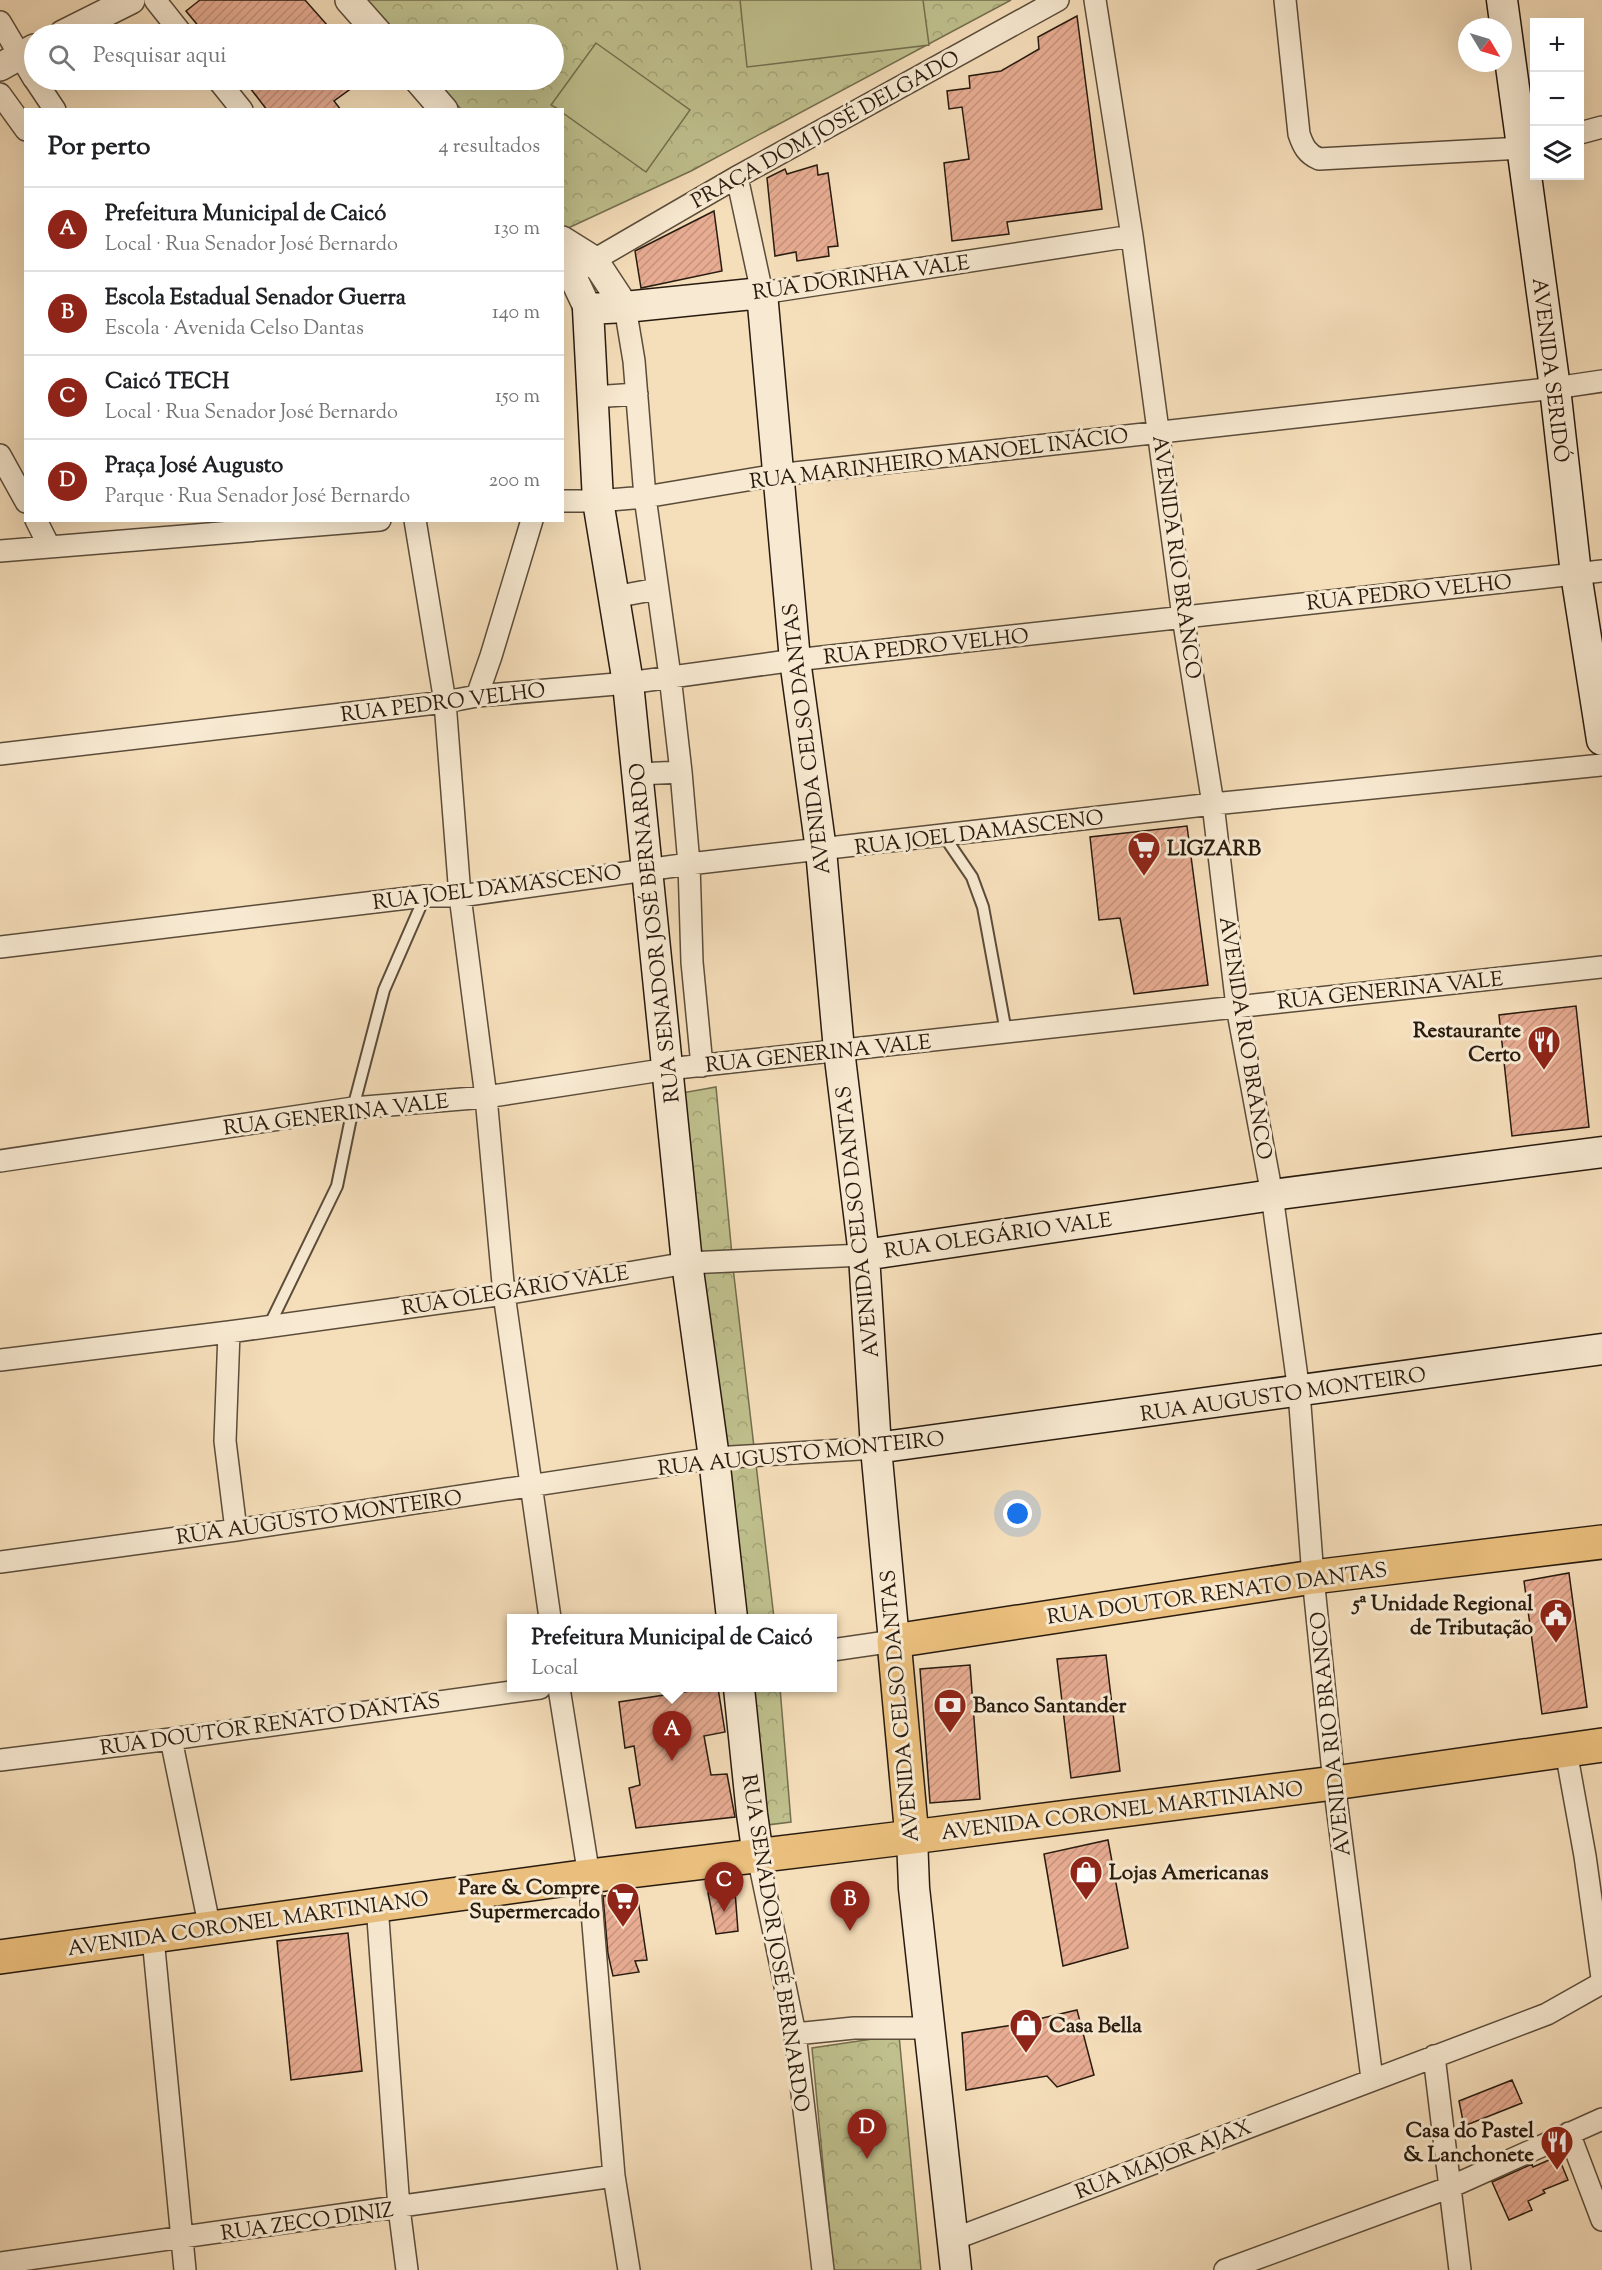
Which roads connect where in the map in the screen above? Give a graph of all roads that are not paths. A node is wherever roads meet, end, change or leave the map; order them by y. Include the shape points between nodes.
1 (131, 0) edge
2 (155, 0) edge
3 (349, 0) edge
4 (1058, 0) edge
5 (1095, 0) edge
6 (1286, 0) edge
7 (1502, 0) edge
8 (0, 22) edge
9 (83, 24) edge
10 (174, 24) edge
11 (370, 24) edge
12 (18, 57) edge
13 (42, 90) edge
14 (226, 90) edge
15 (427, 90) edge
16 (0, 94) edge
17 (54, 108) edge
18 (240, 108) edge
19 (442, 108) edge
20 (24, 127) edge
21 (1602, 128) edge
22 (1584, 132) edge
23 (1528, 146) edge
24 (737, 177) junction
25 (1132, 236) junction
26 (564, 241) edge
27 (594, 260) junction
28 (568, 265) edge
29 (762, 293) junction
30 (625, 307) junction
31 (588, 309) junction
32 (1602, 381) edge
33 (1555, 388) junction
34 (637, 394) junction
35 (593, 397) junction
36 (1159, 432) junction
37 (0, 455) edge
38 (777, 475) junction
39 (645, 497) junction
40 (24, 498) edge
41 (564, 501) edge
42 (598, 501) junction
43 (37, 522) edge
44 (361, 522) edge
45 (415, 522) edge
46 (531, 522) edge
47 (50, 546) junction
48 (0, 551) edge
49 (1589, 572) edge
50 (657, 589) junction
51 (614, 597) junction
52 (1183, 617) junction
53 (795, 660) junction
54 (670, 676) junction
55 (628, 683) junction
56 (477, 696) junction
57 (445, 702) junction
58 (1602, 740) edge
59 (0, 754) edge
60 (1602, 765) edge
61 (681, 772) junction
62 (638, 774) junction
63 (1213, 804) junction
64 (944, 836) junction
65 (821, 850) junction
66 (689, 864) junction
67 (647, 869) junction
68 (425, 896) junction
69 (460, 896) junction
70 (0, 947) edge
71 (692, 962) junction
72 (658, 966) junction
73 (1602, 967) edge
74 (1237, 1007) junction
75 (1006, 1032) junction
76 (839, 1050) junction
77 (702, 1066) junction
78 (668, 1069) junction
79 (486, 1097) junction
80 (353, 1108) junction
81 (1602, 1152) edge
82 (0, 1161) edge
83 (1272, 1195) junction
84 (864, 1255) junction
85 (687, 1263) junction
86 (504, 1294) junction
87 (269, 1326) junction
88 (229, 1332) junction
89 (1602, 1350) edge
90 (0, 1360) edge
91 (1299, 1392) junction
92 (876, 1448) junction
93 (714, 1458) junction
94 (532, 1485) junction
95 (236, 1530) junction
96 (1602, 1542) edge
97 (0, 1562) edge
98 (1313, 1577) junction
99 (549, 1614) edge
100 (732, 1614) edge
101 (894, 1641) junction
102 (837, 1649) edge
103 (511, 1692) edge
104 (560, 1692) edge
105 (739, 1692) edge
106 (171, 1739) junction
107 (1602, 1746) edge
108 (1566, 1751) junction
109 (0, 1760) edge
110 (1334, 1783) junction
111 (912, 1837) junction
112 (758, 1856) junction
113 (589, 1876) junction
114 (377, 1905) junction
115 (210, 1929) junction
116 (153, 1938) junction
117 (0, 1958) edge
118 (1602, 1981) edge
119 (930, 2028) junction
120 (795, 2034) junction
121 (1434, 2056) junction
122 (1372, 2079) junction
123 (1602, 2119) edge
124 (1569, 2133) junction
125 (614, 2176) junction
126 (1449, 2188) junction
127 (399, 2208) junction
128 (1602, 2220) edge
129 (182, 2238) junction
130 (954, 2239) junction
131 (0, 2263) edge
132 (185, 2270) edge
133 (407, 2270) edge
134 (628, 2270) edge
135 (823, 2270) edge
136 (956, 2270) edge
137 (1225, 2270) edge
138 (1460, 2270) edge

1 - 9 street
2 - 10 street
3 - 11 street
4 - 24 street, PRAÇA DOM JOSÉ DELGADO
5 - 25 street, AVENIDA RIO BRANCO
6 - 23 street via 1299,134 1310,154 1319,159
7 - 23 main road, AVENIDA SERIDÓ
8 - 12 street
13 - 17 street
14 - 18 street
15 - 19 street
16 - 20 street
21 - 22 street
23 - 33 main road, AVENIDA SERIDÓ
24 - 27 street, PRAÇA DOM JOSÉ DELGADO
24 - 29 street, AVENIDA CELSO DANTAS
25 - 29 street, RUA DORINHA VALE
25 - 36 street, AVENIDA RIO BRANCO
26 - 27 street, RUA SENADOR JOSÉ BERNARDO
27 - 28 street, PRAÇA DOM JOSÉ DELGADO
27 - 30 street, RUA SENADOR JOSÉ BERNARDO
28 - 31 street, RUA SENADOR JOSÉ BERNARDO
29 - 30 main road, RUA DORINHA VALE
29 - 38 main road, AVENIDA CELSO DANTAS
30 - 31 main road, RUA DORINHA VALE
30 - 34 street, RUA SENADOR JOSÉ BERNARDO
31 - 35 main road, RUA SENADOR JOSÉ BERNARDO
32 - 33 street, RUA MARINHEIRO MANOEL INÁCIO
33 - 36 street, RUA MARINHEIRO MANOEL INÁCIO
33 - 49 main road, AVENIDA SERIDÓ
34 - 35 street
34 - 39 street, RUA SENADOR JOSÉ BERNARDO
35 - 42 main road, RUA SENADOR JOSÉ BERNARDO
36 - 38 street, RUA MARINHEIRO MANOEL INÁCIO
36 - 52 street, AVENIDA RIO BRANCO
37 - 40 street
38 - 39 street, RUA MARINHEIRO MANOEL INÁCIO
38 - 53 main road, AVENIDA CELSO DANTAS
39 - 42 street, RUA MARINHEIRO MANOEL INÁCIO
39 - 50 street, RUA SENADOR JOSÉ BERNARDO
41 - 42 street, RUA MARINHEIRO MANOEL INÁCIO
42 - 51 main road, RUA SENADOR JOSÉ BERNARDO
43 - 47 street
44 - 47 street
45 - 57 street
46 - 56 street
47 - 48 street
49 - 52 street, RUA PEDRO VELHO
49 - 58 main road, AVENIDA SERIDÓ
50 - 51 street
50 - 54 street, RUA SENADOR JOSÉ BERNARDO
51 - 55 main road, RUA SENADOR JOSÉ BERNARDO
52 - 53 street, RUA PEDRO VELHO
52 - 63 street, AVENIDA RIO BRANCO
53 - 54 street, RUA PEDRO VELHO
53 - 65 main road, AVENIDA CELSO DANTAS
54 - 55 street, RUA PEDRO VELHO
54 - 61 street, RUA SENADOR JOSÉ BERNARDO
55 - 56 street, RUA PEDRO VELHO
55 - 62 main road, RUA SENADOR JOSÉ BERNARDO
56 - 57 street, RUA PEDRO VELHO
57 - 59 street, RUA PEDRO VELHO
57 - 69 street
60 - 63 street, RUA JOEL DAMASCENO
61 - 62 street
61 - 66 street, RUA SENADOR JOSÉ BERNARDO
62 - 67 main road, RUA SENADOR JOSÉ BERNARDO
63 - 64 street, RUA JOEL DAMASCENO
63 - 74 street, AVENIDA RIO BRANCO
64 - 65 street, RUA JOEL DAMASCENO
64 - 75 lane via 968,871 983,907
65 - 66 street, RUA JOEL DAMASCENO
65 - 76 main road, AVENIDA CELSO DANTAS
66 - 67 street, RUA JOEL DAMASCENO
66 - 71 street, RUA SENADOR JOSÉ BERNARDO
67 - 69 street, RUA JOEL DAMASCENO
67 - 72 main road, RUA SENADOR JOSÉ BERNARDO
68 - 69 street, RUA JOEL DAMASCENO
68 - 70 street, RUA JOEL DAMASCENO
68 - 80 lane via 384,990
69 - 79 street
71 - 72 street
71 - 77 street, RUA SENADOR JOSÉ BERNARDO
72 - 78 main road, RUA SENADOR JOSÉ BERNARDO
73 - 74 street, RUA GENERINA VALE
74 - 75 street, RUA GENERINA VALE
74 - 83 street, AVENIDA RIO BRANCO
75 - 76 street, RUA GENERINA VALE
76 - 77 street, RUA GENERINA VALE
76 - 84 main road, AVENIDA CELSO DANTAS
77 - 78 street, RUA GENERINA VALE
78 - 79 street, RUA GENERINA VALE
78 - 85 main road, RUA SENADOR JOSÉ BERNARDO
79 - 80 street, RUA GENERINA VALE
79 - 86 street
80 - 82 street, RUA GENERINA VALE
80 - 87 lane via 337,1186
81 - 83 main road, RUA OLEGÁRIO VALE
83 - 84 main road, RUA OLEGÁRIO VALE
83 - 91 street, AVENIDA RIO BRANCO
84 - 85 street, RUA OLEGÁRIO VALE
84 - 92 main road, AVENIDA CELSO DANTAS
85 - 86 street, RUA OLEGÁRIO VALE
85 - 93 main road, RUA SENADOR JOSÉ BERNARDO
86 - 87 street, RUA OLEGÁRIO VALE
86 - 94 street
87 - 88 street, RUA OLEGÁRIO VALE
88 - 90 street, RUA OLEGÁRIO VALE
88 - 95 street via 225,1441
89 - 91 main road, RUA AUGUSTO MONTEIRO
91 - 92 main road, RUA AUGUSTO MONTEIRO
91 - 98 street, AVENIDA RIO BRANCO
92 - 93 street, RUA AUGUSTO MONTEIRO
92 - 101 main road, AVENIDA CELSO DANTAS
93 - 94 street, RUA AUGUSTO MONTEIRO
93 - 100 main road, RUA SENADOR JOSÉ BERNARDO
94 - 95 street, RUA AUGUSTO MONTEIRO
94 - 99 street
95 - 97 street, RUA AUGUSTO MONTEIRO
96 - 98 main road, RUA DOUTOR RENATO DANTAS
98 - 101 main road, RUA DOUTOR RENATO DANTAS
98 - 110 street, AVENIDA RIO BRANCO
101 - 102 street, RUA DOUTOR RENATO DANTAS
101 - 111 main road, AVENIDA CELSO DANTAS
103 - 106 street, RUA DOUTOR RENATO DANTAS
104 - 113 street
105 - 112 main road, RUA SENADOR JOSÉ BERNARDO
106 - 109 street, RUA DOUTOR RENATO DANTAS
106 - 115 street
107 - 108 main road, AVENIDA CORONEL MARTINIANO
108 - 110 main road, AVENIDA CORONEL MARTINIANO
108 - 118 street
110 - 111 main road, AVENIDA CORONEL MARTINIANO
110 - 122 street, AVENIDA RIO BRANCO
111 - 112 main road, AVENIDA CORONEL MARTINIANO
111 - 119 main road, AVENIDA CELSO DANTAS
112 - 113 main road, AVENIDA CORONEL MARTINIANO
112 - 120 street, RUA SENADOR JOSÉ BERNARDO
113 - 114 main road, AVENIDA CORONEL MARTINIANO
113 - 125 street
114 - 115 main road, AVENIDA CORONEL MARTINIANO
114 - 127 street
115 - 116 main road, AVENIDA CORONEL MARTINIANO
116 - 117 main road, AVENIDA CORONEL MARTINIANO
116 - 129 street
118 - 121 street, RUA MAJOR AJAX via 1547,2013
119 - 120 street via 854,2028
119 - 130 main road, AVENIDA CELSO DANTAS
120 - 135 street, RUA SENADOR JOSÉ BERNARDO
121 - 122 street, RUA MAJOR AJAX
121 - 126 street
122 - 130 street, RUA MAJOR AJAX
123 - 124 street
124 - 126 street
124 - 128 street
125 - 127 street, RUA ZECO DINIZ
125 - 134 street
126 - 137 street
126 - 138 street
127 - 129 street, RUA ZECO DINIZ
127 - 133 street
129 - 131 street, RUA ZECO DINIZ
129 - 132 street
130 - 136 main road, AVENIDA CELSO DANTAS

